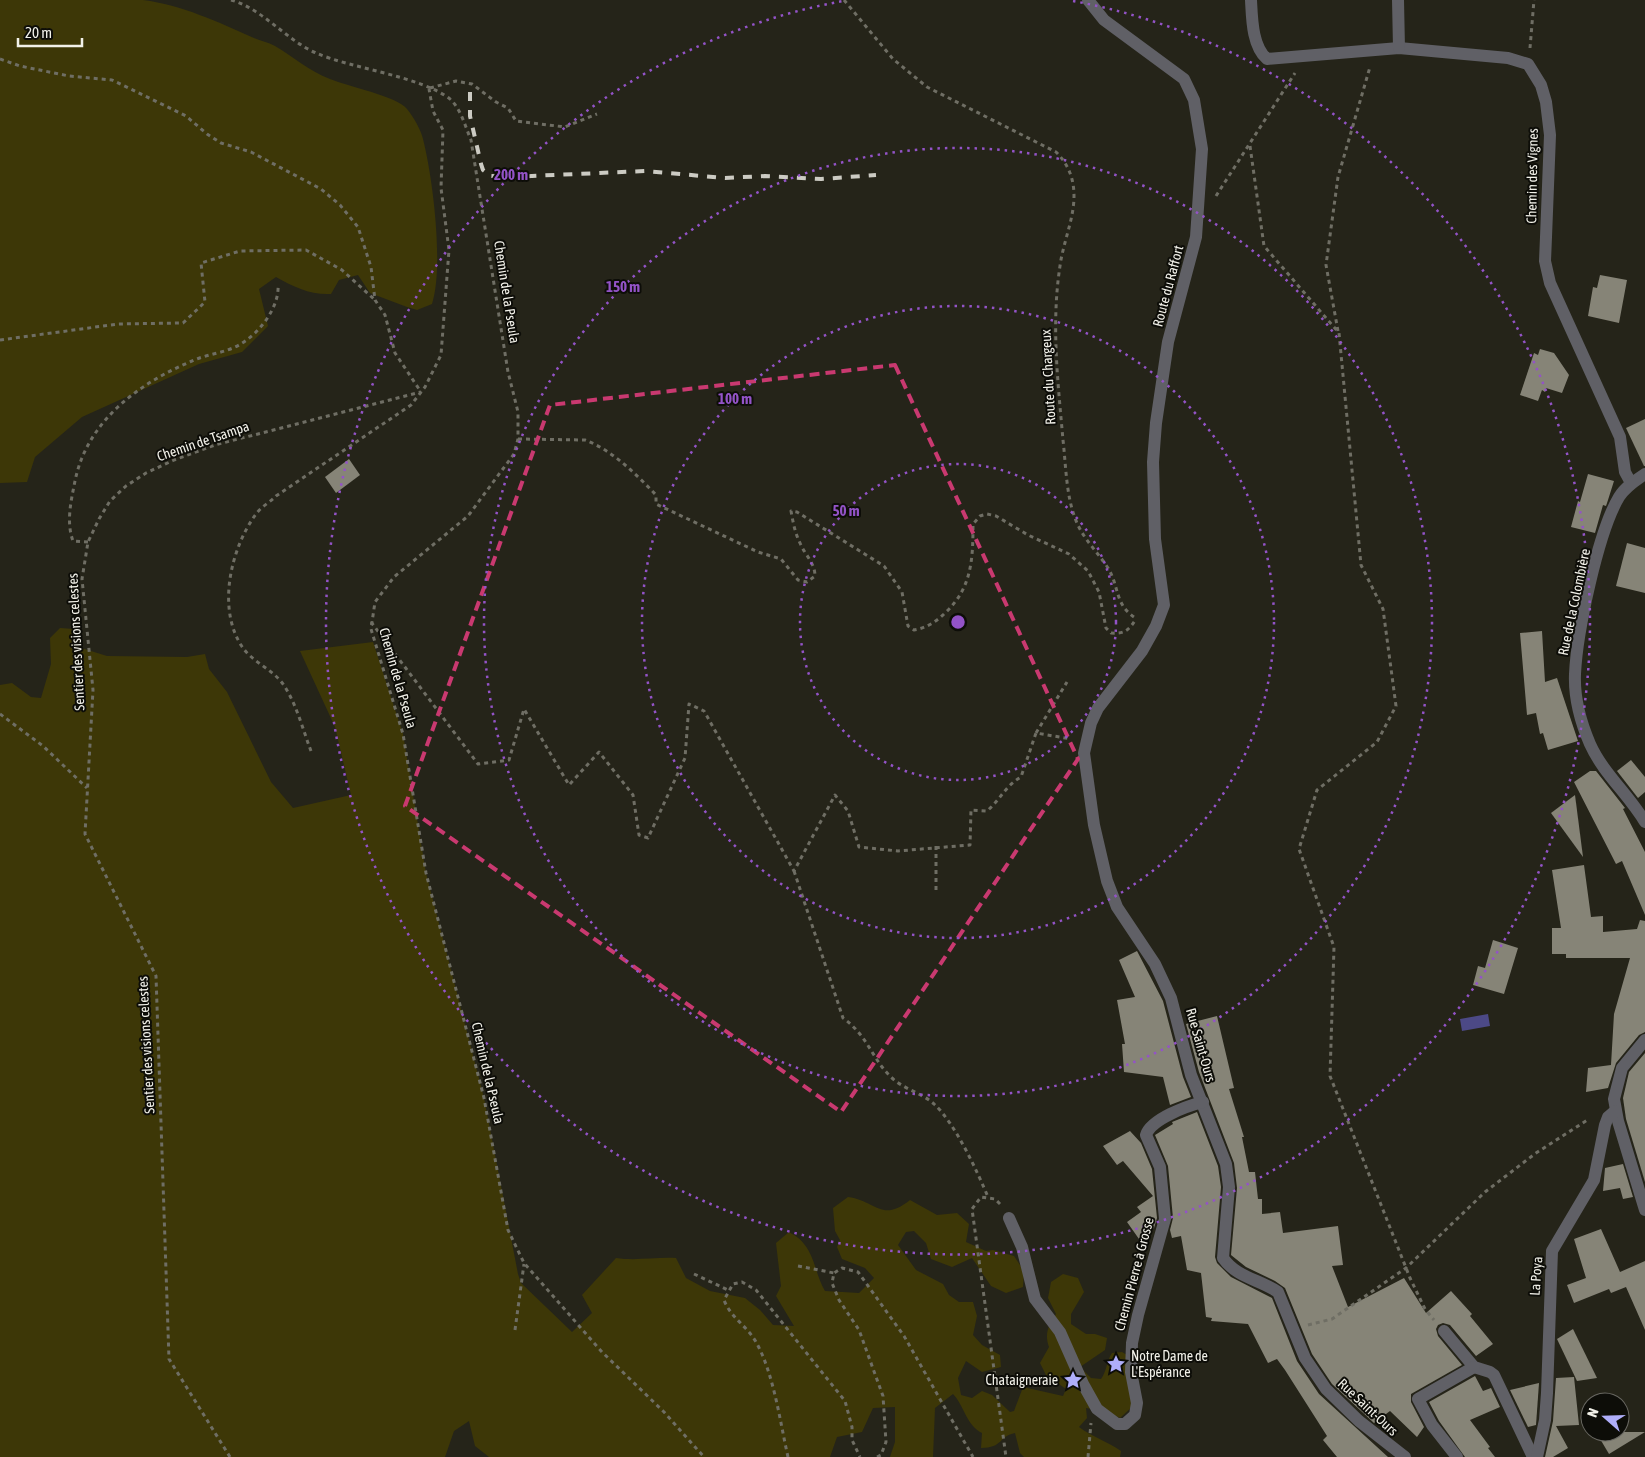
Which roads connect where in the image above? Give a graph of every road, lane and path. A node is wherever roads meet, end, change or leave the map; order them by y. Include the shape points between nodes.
1 (231, 0) edge
2 (844, 0) edge
3 (1088, 0) edge
4 (1251, 0) edge
5 (1398, 0) edge
6 (1534, 0) edge
7 (1399, 48) junction
8 (1375, 52) junction
9 (1305, 57) junction
10 (0, 59) edge
11 (1528, 64) junction
12 (429, 88) junction
13 (596, 114) dead end
14 (1250, 146) junction
15 (1215, 198) dead end
16 (278, 284) dead end
17 (375, 300) junction
18 (1339, 333) junction
19 (0, 340) edge
20 (421, 392) junction
21 (518, 439) junction
22 (1645, 474) edge
23 (1631, 483) junction
24 (88, 542) junction
25 (1136, 619) junction
26 (371, 621) junction
27 (1156, 626) junction
28 (1067, 682) dead end
29 (0, 714) edge
30 (1036, 733) junction
31 (1085, 741) junction
32 (311, 751) dead end
33 (87, 788) junction
34 (1645, 822) edge
35 (936, 846) junction
36 (794, 871) junction
37 (936, 893) dead end
38 (1645, 1040) edge
39 (1203, 1102) junction
40 (1615, 1111) junction
41 (988, 1197) junction
42 (1645, 1210) edge
43 (1009, 1218) joint
44 (524, 1263) junction
45 (798, 1266) dead end
46 (1406, 1268) junction
47 (834, 1273) junction
48 (694, 1274) dead end
49 (728, 1290) junction
50 (1293, 1327) junction
51 (515, 1330) dead end
52 (1444, 1331) joint
53 (1474, 1367) junction
54 (1097, 1409) junction
55 (230, 1457) edge
56 (704, 1457) edge
57 (788, 1457) edge
58 (860, 1457) edge
59 (877, 1457) edge
60 (973, 1457) edge
61 (1006, 1457) edge
62 (1088, 1457) edge
63 (1404, 1457) edge
64 (1457, 1457) edge
65 (1533, 1457) edge
66 (1537, 1457) edge

1 - 12 path, Chemin de la Pseula via 314,52
2 - 25 path, Route du Chargeux via 893,59 927,87 1056,152 1066,162 1072,176 1074,196 1060,266 1056,308 1057,372 1068,486 1074,518 1083,537 1111,573 1125,611
3 - 27 street, Route du Raffort via 1104,20 1184,79 1194,100 1202,150 1196,237 1168,342 1156,423 1153,462 1155,539 1164,599
4 - 9 street via 1252,20 1263,56 1269,60
5 - 7 street
6 - 11 path
7 - 8 street
7 - 11 street via 1508,58
8 - 9 street
8 - 18 path via 1338,177 1326,265
9 - 14 path
10 - 17 path via 69,76 112,80 186,116 222,143 251,152 321,189 358,227 371,267
11 - 23 street, Chemin des Vignes via 1541,85 1550,135 1546,236 1550,283 1620,437 1625,472
12 - 13 path via 456,81 472,84 508,108 516,121 565,127
12 - 20 path via 433,111 443,130 441,188 449,250 441,355
12 - 21 path, Chemin de la Pseula via 457,106 471,140 508,372 518,412
14 - 15 path
14 - 18 path via 1264,246
16 - 24 path via 279,294 272,311 256,332 239,346 193,360 147,382 114,409 79,463 70,507 73,542
17 - 19 path via 342,270 306,250 240,251 201,263 205,302 184,323 118,324
17 - 20 path via 385,314 395,353
18 - 46 path via 1361,565 1383,609 1396,706 1377,742 1317,790 1299,849 1334,947 1330,1076
20 - 24 path, Chemin de Tsampa via 215,445 174,460 146,473 110,501
20 - 32 path via 412,405 276,496 257,512 240,544 231,584 229,606 232,622 240,644 286,688
21 - 25 path via 585,440 593,443 633,471 656,494 656,504 758,552 781,559 798,580 807,582 816,576 815,568 800,545 794,528 791,511 797,512 884,566 902,592 908,626 914,630 925,628 942,616 962,593 972,562 973,524 987,514 1069,554 1088,571 1099,592 1106,628 1111,633 1128,631
21 - 26 path, Chemin de la Pseula via 514,454 482,500 468,516 394,577 374,602
22 - 23 street, Rue de la Colombière
23 - 34 street, Rue de la Colombière via 1620,495 1602,541 1578,642 1575,675 1578,709 1590,745
24 - 33 path, Sentier des visions celestes via 82,579 93,690
25 - 27 path, Route du Chargeux
26 - 36 path via 478,764 509,760 524,709 569,785 599,752 633,796 639,836 648,838 685,758 689,704 704,711
26 - 44 path, Chemin de la Pseula via 373,642 404,734 426,873 484,1098 508,1230
27 - 31 street, Rue Saint-Ours via 1142,651 1098,708
28 - 30 path
29 - 33 path via 43,746
30 - 31 path
30 - 35 path via 1021,777 1008,785 1000,800 987,811 971,810 970,845
31 - 39 street, Rue Saint-Ours via 1086,772 1107,881 1117,907 1155,964 1172,998 1191,1075
33 - 55 path, Sentier des visions celestes via 86,834 156,976 169,1359
35 - 36 path via 898,851 859,847 848,812 835,795
35 - 37 path
36 - 41 path via 843,1018 857,1029 892,1077 934,1104 977,1170
38 - 40 street via 1622,1068 1614,1099
39 - 50 street, Rue Saint-Ours via 1226,1164 1229,1187 1223,1258 1242,1276 1278,1292
39 - 54 street, Chemin Pierre à Grosse via 1188,1106 1147,1129 1146,1135 1160,1167 1165,1219 1132,1343 1131,1372 1137,1403 1134,1415 1125,1424 1117,1424
40 - 42 street
40 - 46 path via 1592,1117 1510,1173
40 - 66 street, La Poya via 1605,1125 1594,1180 1552,1251 1547,1402
41 - 43 path via 995,1199
41 - 61 path via 981,1197 972,1209
43 - 54 street, Chemin Pierre à Grosse via 1022,1247 1035,1299 1060,1332
44 - 51 path
44 - 56 path, Chemin de la Pseula via 602,1352 664,1412
45 - 47 path
46 - 50 path via 1332,1319
46 - 52 path via 1425,1309
47 - 59 path via 832,1283 859,1330 883,1396 886,1442
47 - 60 path via 842,1268 858,1272 924,1367
48 - 49 path
49 - 57 path via 724,1300 729,1312 756,1342 768,1370
49 - 58 path via 732,1284 742,1282 756,1290 801,1345 845,1402 852,1440
50 - 63 street, Rue Saint-Ours via 1305,1358 1326,1389
52 - 53 street
53 - 64 street via 1418,1399
53 - 65 street via 1494,1375
54 - 62 path via 1090,1424

